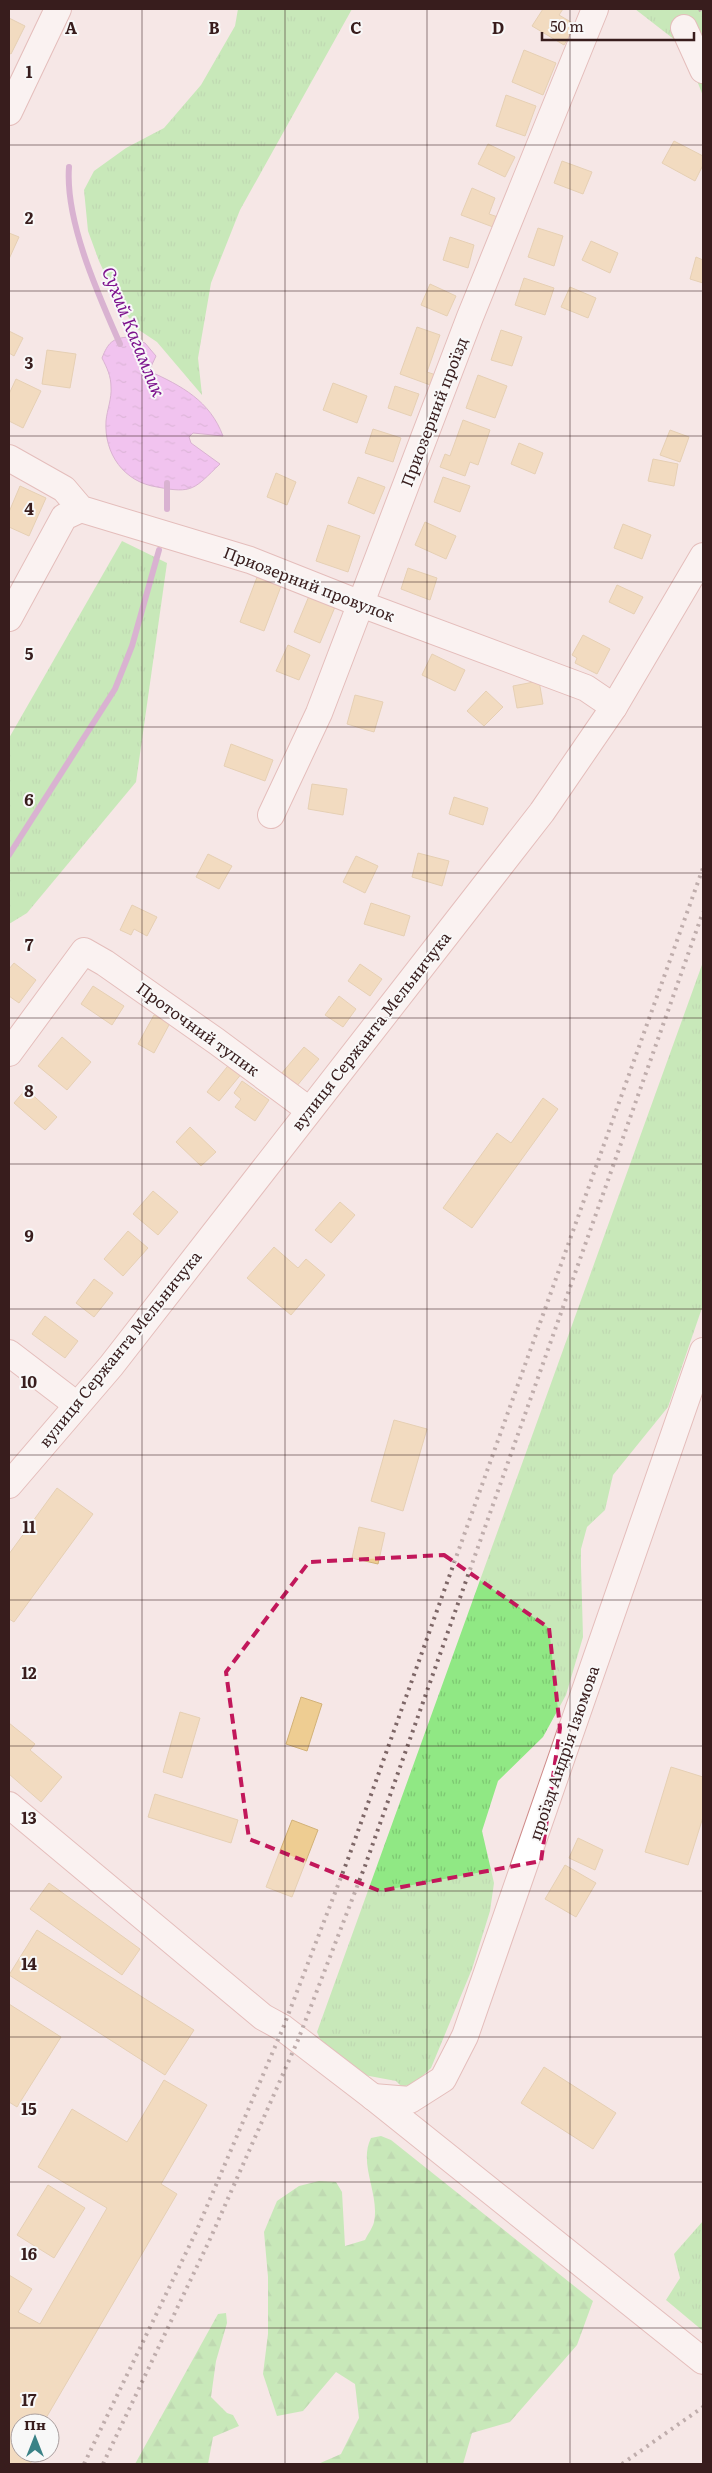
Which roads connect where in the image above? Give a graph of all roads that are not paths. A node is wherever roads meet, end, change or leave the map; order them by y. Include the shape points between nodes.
1 (58, 9) edge
2 (595, 9) edge
3 (684, 28) dead end
4 (703, 70) edge
5 (9, 112) edge
6 (9, 458) edge
7 (81, 509) junction
8 (703, 556) edge
9 (361, 604) junction
10 (9, 618) edge
11 (614, 706) junction
12 (271, 815) dead end
13 (9, 1053) edge
14 (310, 1110) junction
15 (703, 1351) edge
16 (9, 1353) edge
17 (77, 1405) junction
18 (9, 1485) edge
19 (9, 1805) edge
20 (373, 2097) junction
21 (703, 2361) edge

1 - 5 street
2 - 9 street, Приозерний проїзд via 470,317
3 - 4 street
6 - 7 street via 64,489
7 - 9 street, Приозерний провулок via 250,560
7 - 10 street via 64,517
8 - 11 street, вулиця Сержанта Мельничука
9 - 11 street, Приозерний провулок via 586,688
9 - 12 street, Приозерний проїзд via 319,713
11 - 14 street, вулиця Сержанта Мельничука via 542,812
13 - 14 street, Проточний тупик via 84,951 105,962
14 - 17 street, вулиця Сержанта Мельничука
15 - 20 street, проїзд Андрія Ізюмова via 465,2036 443,2079 410,2100
16 - 17 street
17 - 18 street, вулиця Сержанта Мельничука
19 - 20 street via 263,2017 283,2028
20 - 21 street

